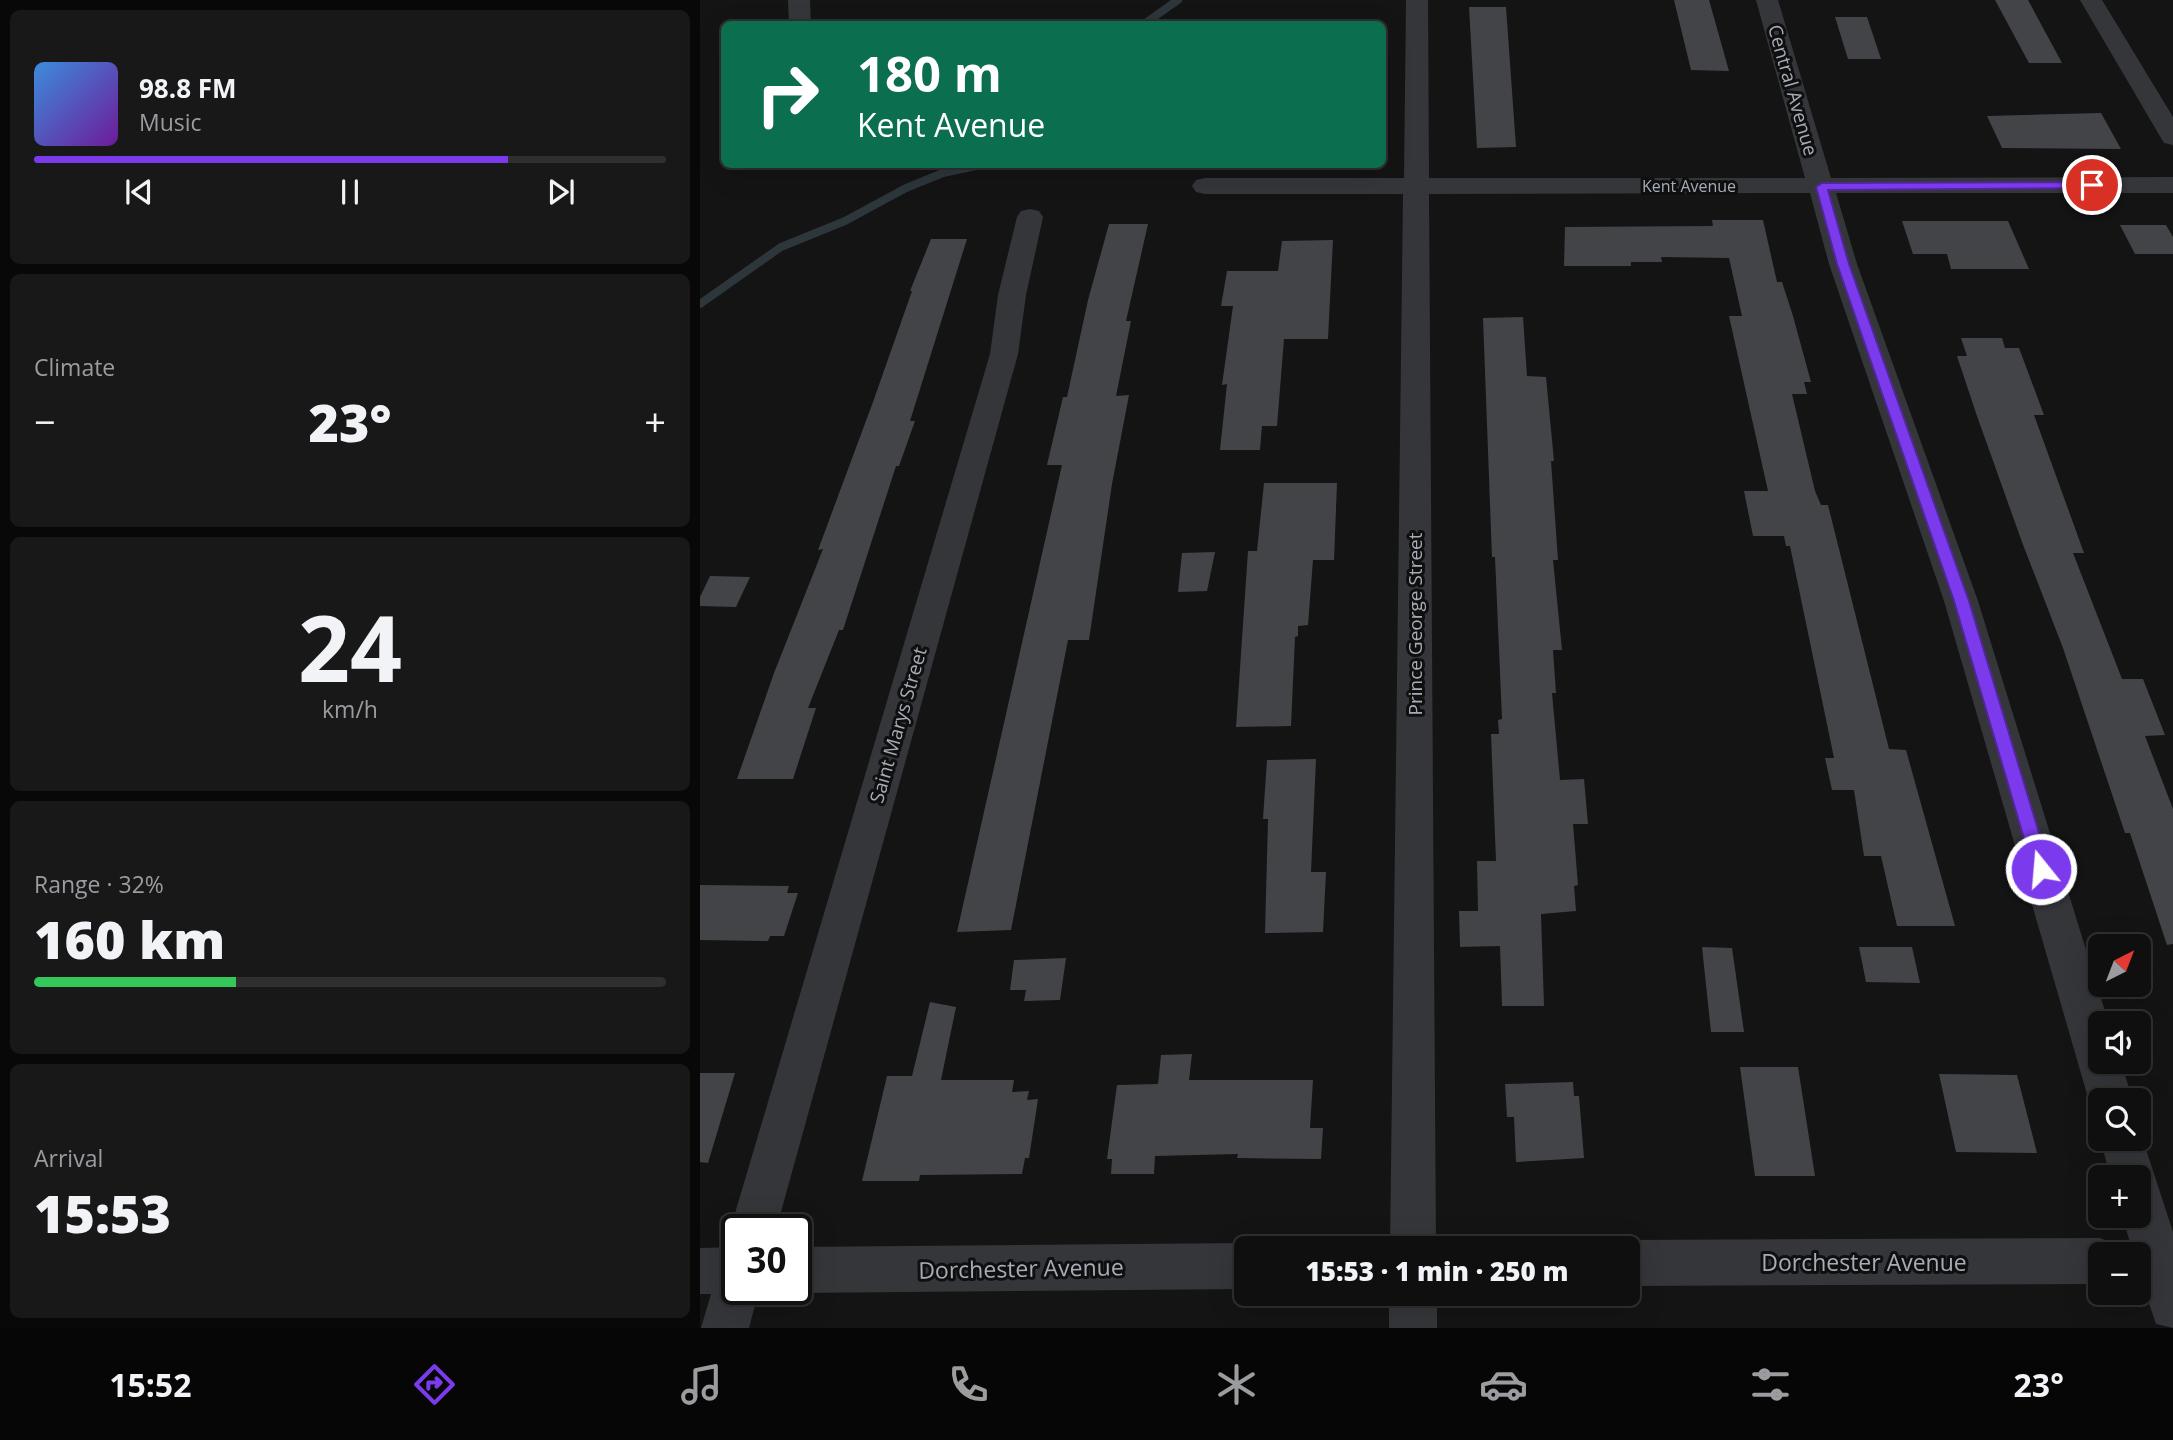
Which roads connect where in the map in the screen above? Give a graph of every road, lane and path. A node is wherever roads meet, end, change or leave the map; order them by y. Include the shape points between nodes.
1 (799, 0) edge
2 (1418, 0) edge
3 (1767, 0) edge
4 (2091, 0) edge
5 (800, 21) edge
6 (2173, 138) edge
7 (1416, 185) junction
8 (2173, 185) edge
9 (1205, 186) dead end
10 (1822, 187) junction
11 (1030, 217) dead end
12 (2107, 1088) edge
13 (758, 1214) edge
14 (2148, 1228) edge
15 (1413, 1236) edge
16 (2088, 1261) edge
17 (2157, 1261) edge
18 (1640, 1263) edge
19 (1234, 1266) edge
20 (721, 1270) edge
21 (812, 1270) edge
22 (700, 1271) edge
23 (732, 1305) edge
24 (1413, 1306) edge
25 (2173, 1307) edge
26 (725, 1328) edge
27 (1413, 1328) edge

1 - 5 street
2 - 7 street, Prince George Street
3 - 10 street, Central Avenue
4 - 6 street
7 - 9 street, Kent Avenue
7 - 10 street, Kent Avenue
7 - 15 street, Prince George Street
8 - 10 street, Kent Avenue
10 - 12 street, Central Avenue via 1843,264 1961,601
11 - 13 street, Saint Marys Street via 1004,354
14 - 17 street
16 - 18 street, Dorchester Avenue
17 - 25 street
19 - 21 street, Dorchester Avenue
20 - 22 street
23 - 26 street
24 - 27 street

